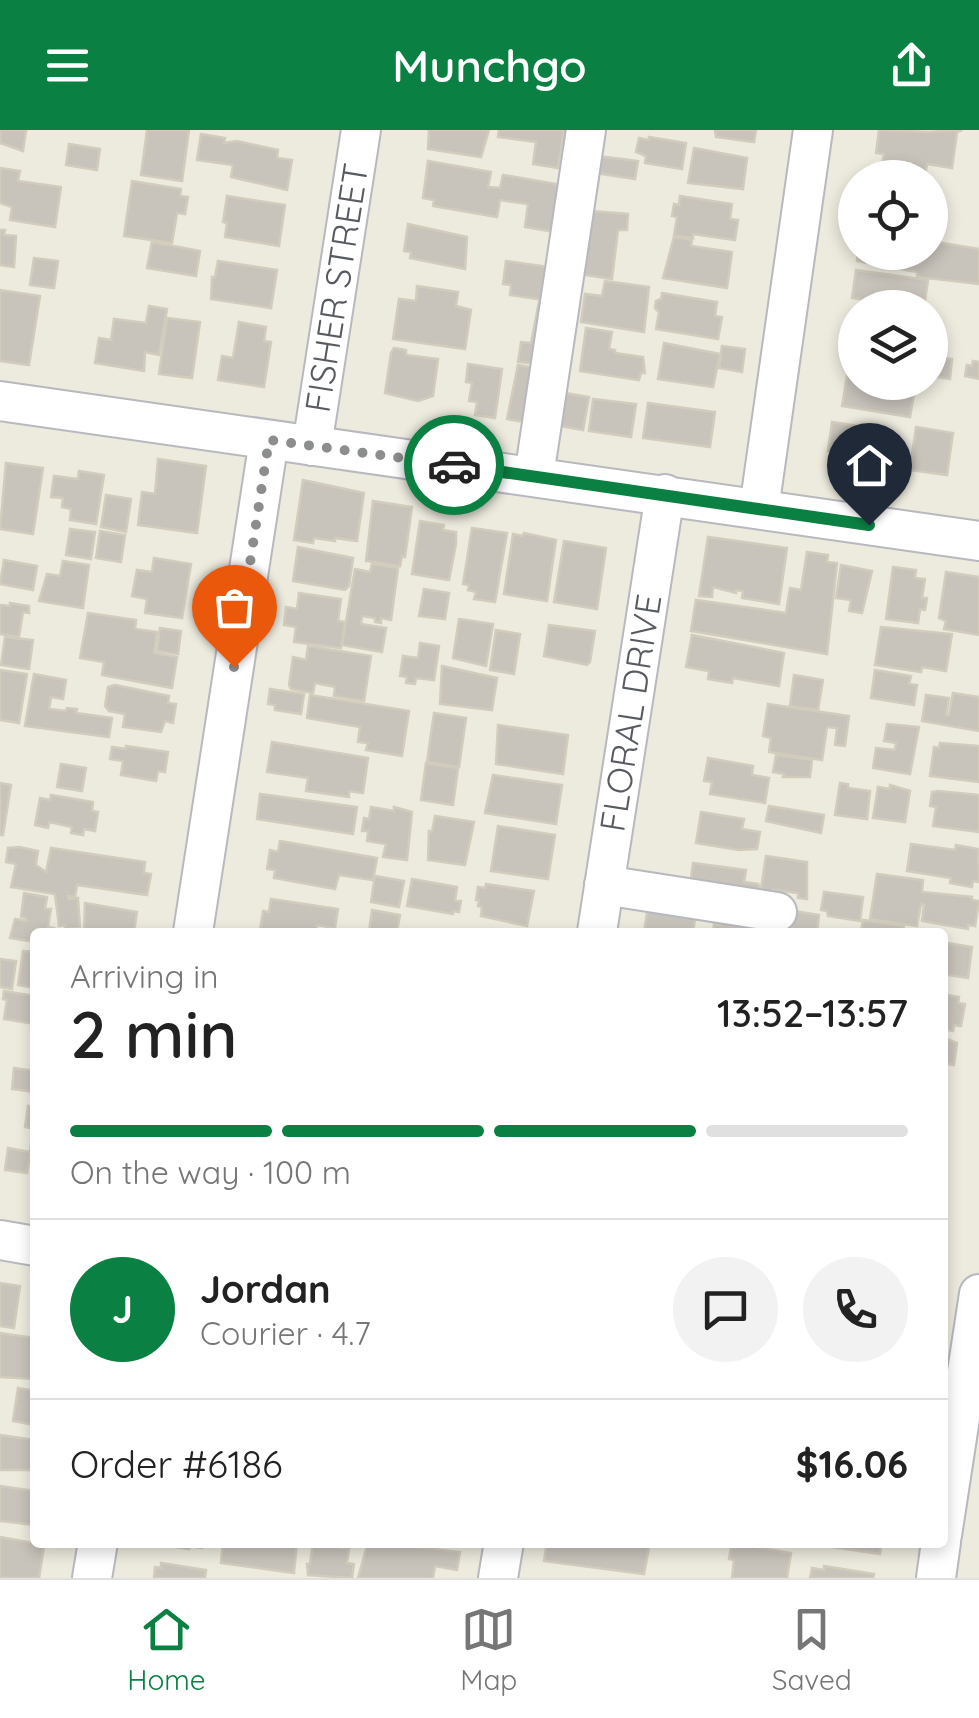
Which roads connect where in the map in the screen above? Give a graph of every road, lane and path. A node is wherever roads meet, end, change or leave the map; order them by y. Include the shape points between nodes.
1 (361, 130) edge
2 (586, 130) edge
3 (813, 130) edge
4 (0, 400) edge
5 (269, 440) junction
6 (312, 446) junction
7 (534, 476) junction
8 (664, 494) junction
9 (759, 509) junction
10 (979, 541) edge
11 (604, 885) junction
12 (778, 912) dead end
13 (194, 928) edge
14 (598, 928) edge
15 (0, 1240) edge
16 (30, 1245) edge
17 (979, 1294) edge
18 (962, 1385) edge
19 (948, 1490) edge
20 (97, 1548) edge
21 (503, 1548) edge
22 (940, 1548) edge
23 (92, 1578) edge
24 (498, 1578) edge
25 (936, 1578) edge

1 - 6 street, FISHER STREET
2 - 7 street
3 - 9 street
4 - 5 street
5 - 6 street
5 - 13 street, FISHER STREET
6 - 7 street
7 - 8 street
8 - 9 street
8 - 11 street, FLORAL DRIVE
9 - 10 street
11 - 12 street
11 - 14 street, FLORAL DRIVE
15 - 16 street
17 - 18 street
18 - 19 street
20 - 23 street
21 - 24 street
22 - 25 street

